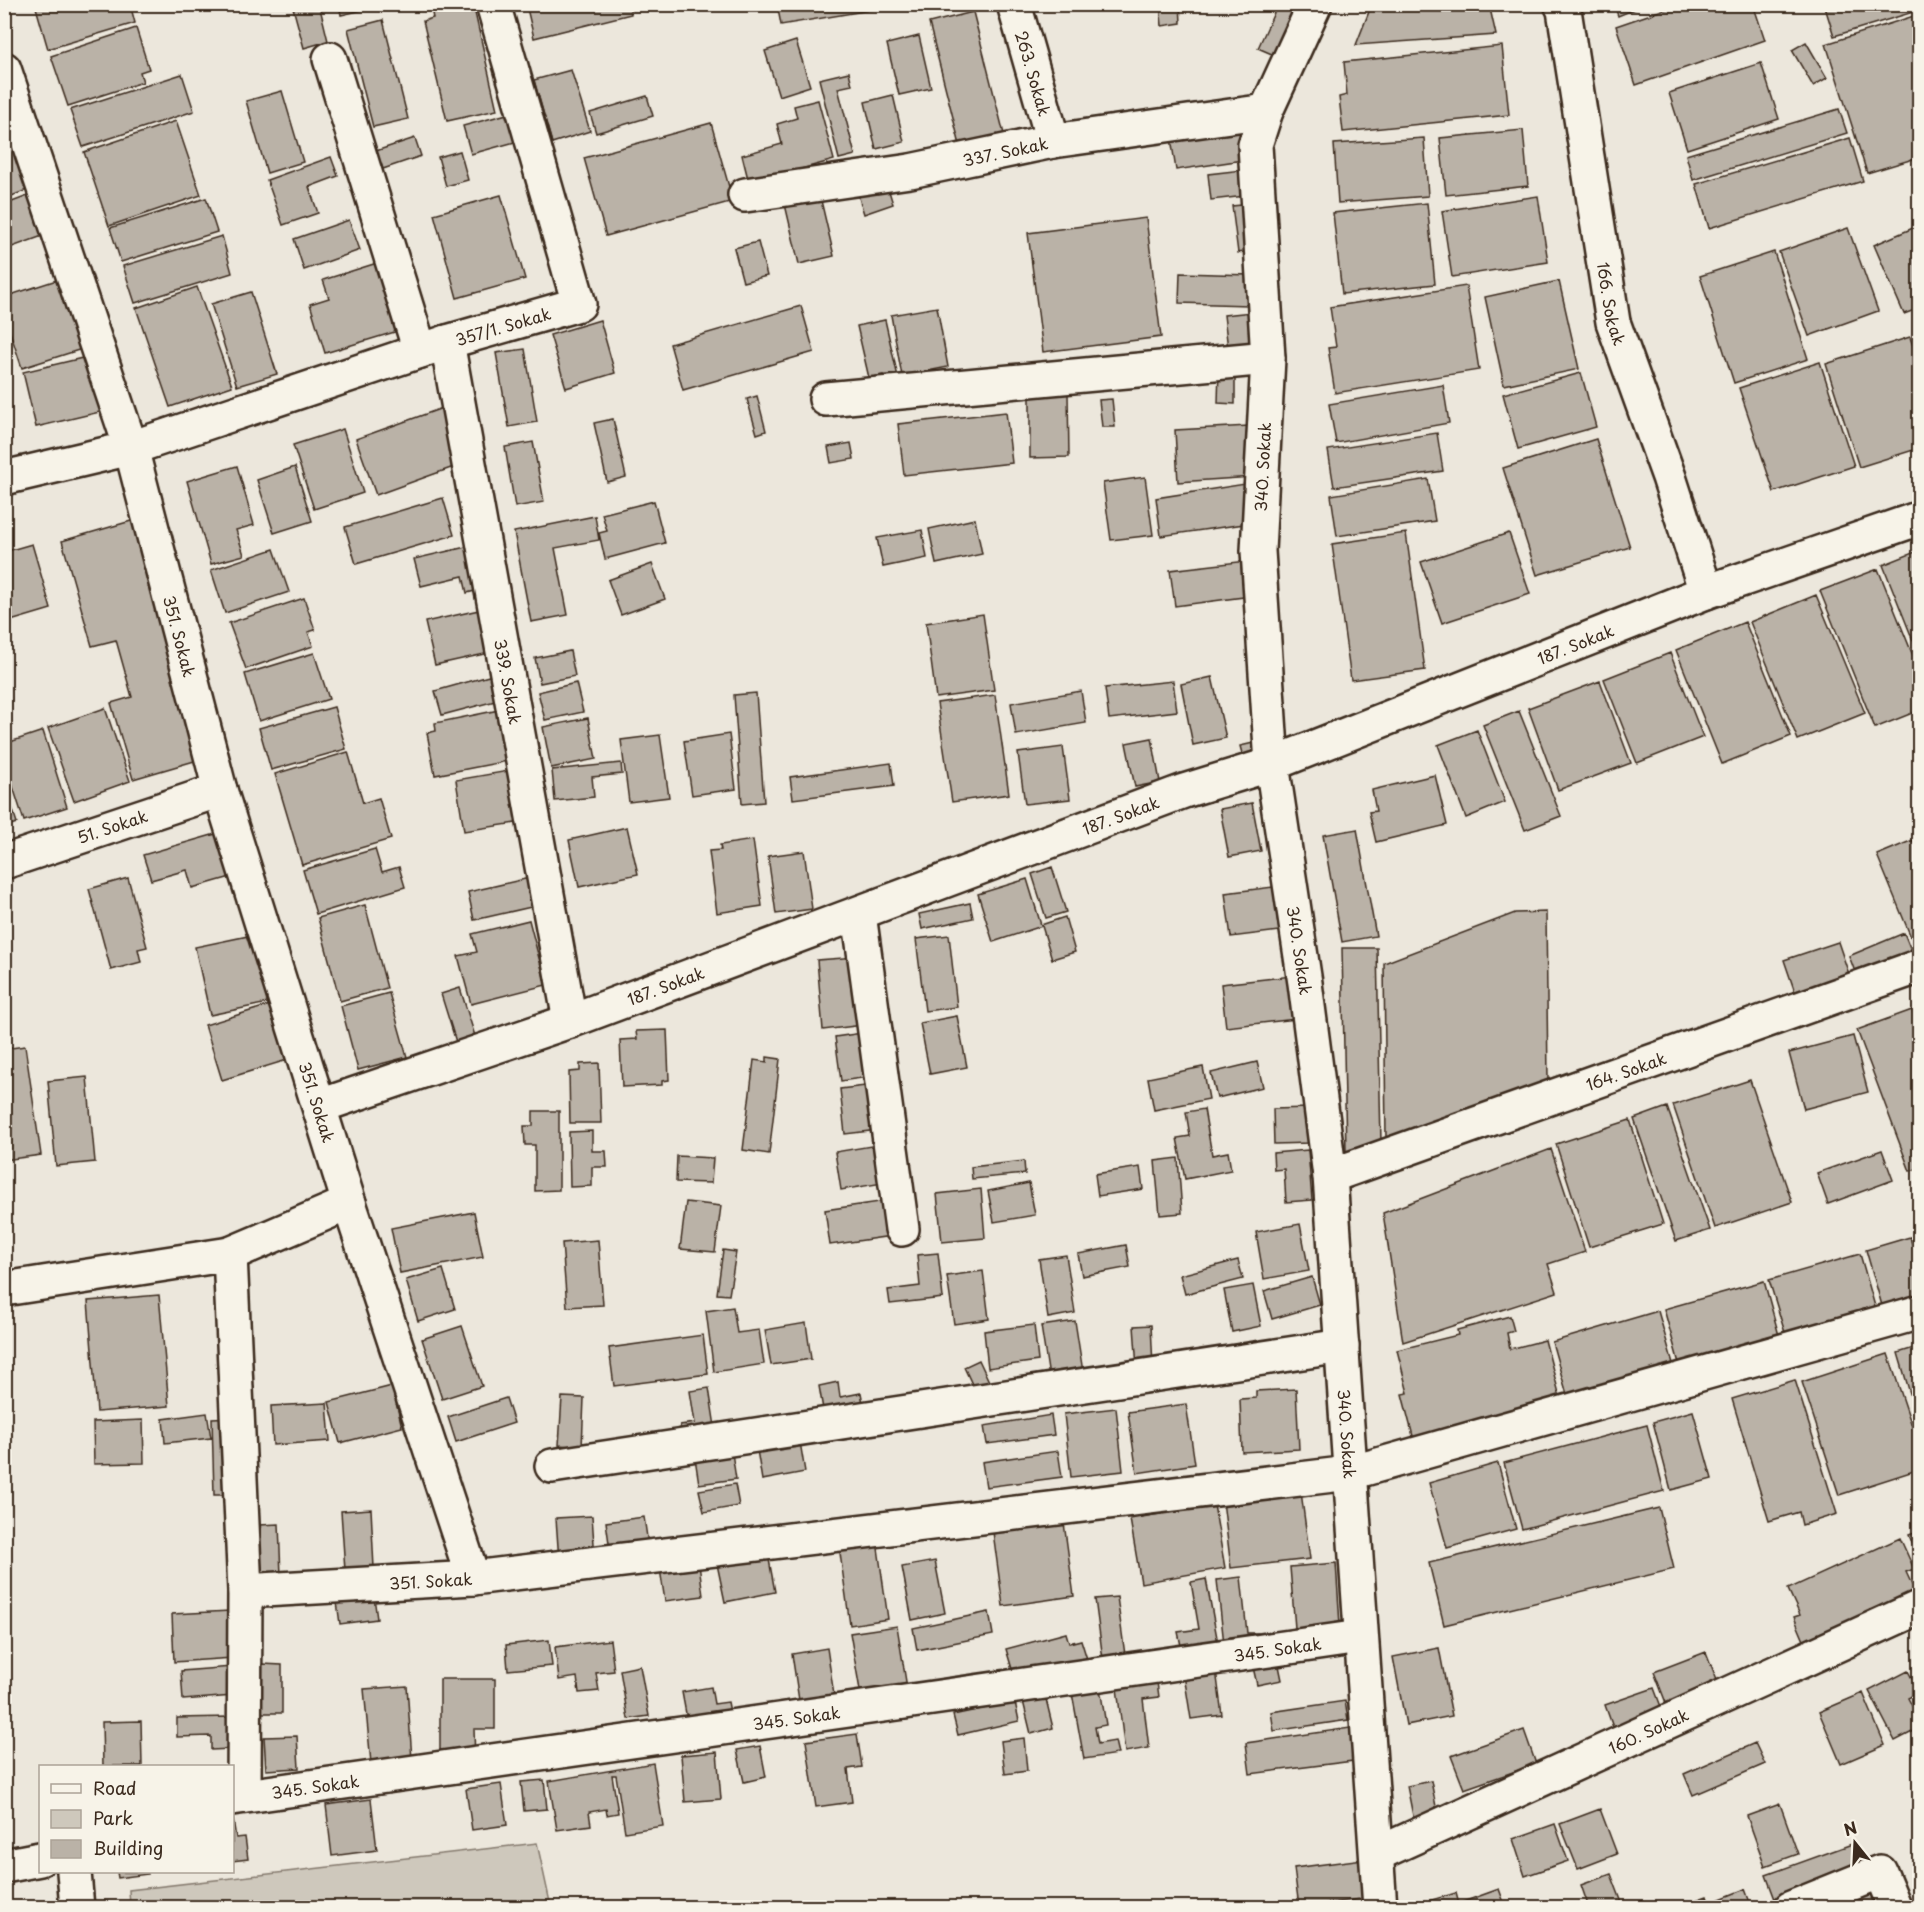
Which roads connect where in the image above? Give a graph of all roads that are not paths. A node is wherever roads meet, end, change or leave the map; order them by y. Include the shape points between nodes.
1 (493, 4) edge
2 (1014, 4) edge
3 (1315, 4) edge
4 (1561, 4) edge
5 (330, 59) dead end
6 (4, 69) edge
7 (1266, 111) junction
8 (1053, 141) junction
9 (745, 195) dead end
10 (434, 346) junction
11 (1268, 358) junction
12 (826, 399) dead end
13 (131, 448) junction
14 (4, 478) edge
15 (1920, 518) edge
16 (1706, 592) junction
17 (1272, 764) junction
18 (220, 790) junction
19 (4, 862) edge
20 (859, 914) junction
21 (1920, 966) edge
22 (570, 1021) junction
23 (320, 1106) junction
24 (1330, 1176) junction
25 (349, 1203) junction
26 (902, 1229) dead end
27 (230, 1254) junction
28 (4, 1289) edge
29 (1920, 1312) edge
30 (1342, 1346) junction
31 (552, 1466) dead end
32 (1350, 1473) junction
33 (473, 1578) junction
34 (245, 1591) junction
35 (1920, 1607) edge
36 (1360, 1637) junction
37 (238, 1797) edge
38 (1377, 1854) junction
39 (39, 1859) edge
40 (4, 1866) edge
41 (74, 1873) edge
42 (77, 1908) edge
43 (1380, 1908) edge
44 (1791, 1908) edge
45 (1895, 1908) edge

1 - 10 street, 357/1. Sokak via 579,304
2 - 8 street, 263. Sokak
3 - 7 street, 340. Sokak
4 - 16 street, 166. Sokak via 1613,322 1670,477
5 - 10 street, 339. Sokak
6 - 13 street, 351. Sokak
7 - 8 street, 337. Sokak
7 - 11 street, 340. Sokak via 1255,145
8 - 9 street, 337. Sokak via 910,171
10 - 13 street, 357/1. Sokak
10 - 22 street, 339. Sokak
11 - 12 street
11 - 17 street, 340. Sokak via 1258,551
13 - 14 street, 357/1. Sokak
13 - 18 street, 351. Sokak
15 - 16 street, 187. Sokak
16 - 17 street, 187. Sokak
17 - 20 street, 187. Sokak via 1184,791
17 - 24 street, 340. Sokak
18 - 19 street, 51. Sokak
18 - 23 street, 351. Sokak
20 - 22 street, 187. Sokak
20 - 26 street
21 - 24 street, 164. Sokak
22 - 23 street, 187. Sokak
23 - 25 street, 351. Sokak
24 - 30 street, 340. Sokak
25 - 27 street
25 - 33 street, 351. Sokak
27 - 28 street
27 - 34 street
29 - 32 street
30 - 31 street
30 - 32 street, 340. Sokak
32 - 33 street
32 - 36 street, 340. Sokak
33 - 34 street, 351. Sokak
34 - 37 street
35 - 38 street, 160. Sokak
36 - 37 street, 345. Sokak
36 - 38 street, 340. Sokak
38 - 43 street, 340. Sokak
39 - 40 street
41 - 42 street
44 - 45 street via 1880,1872

